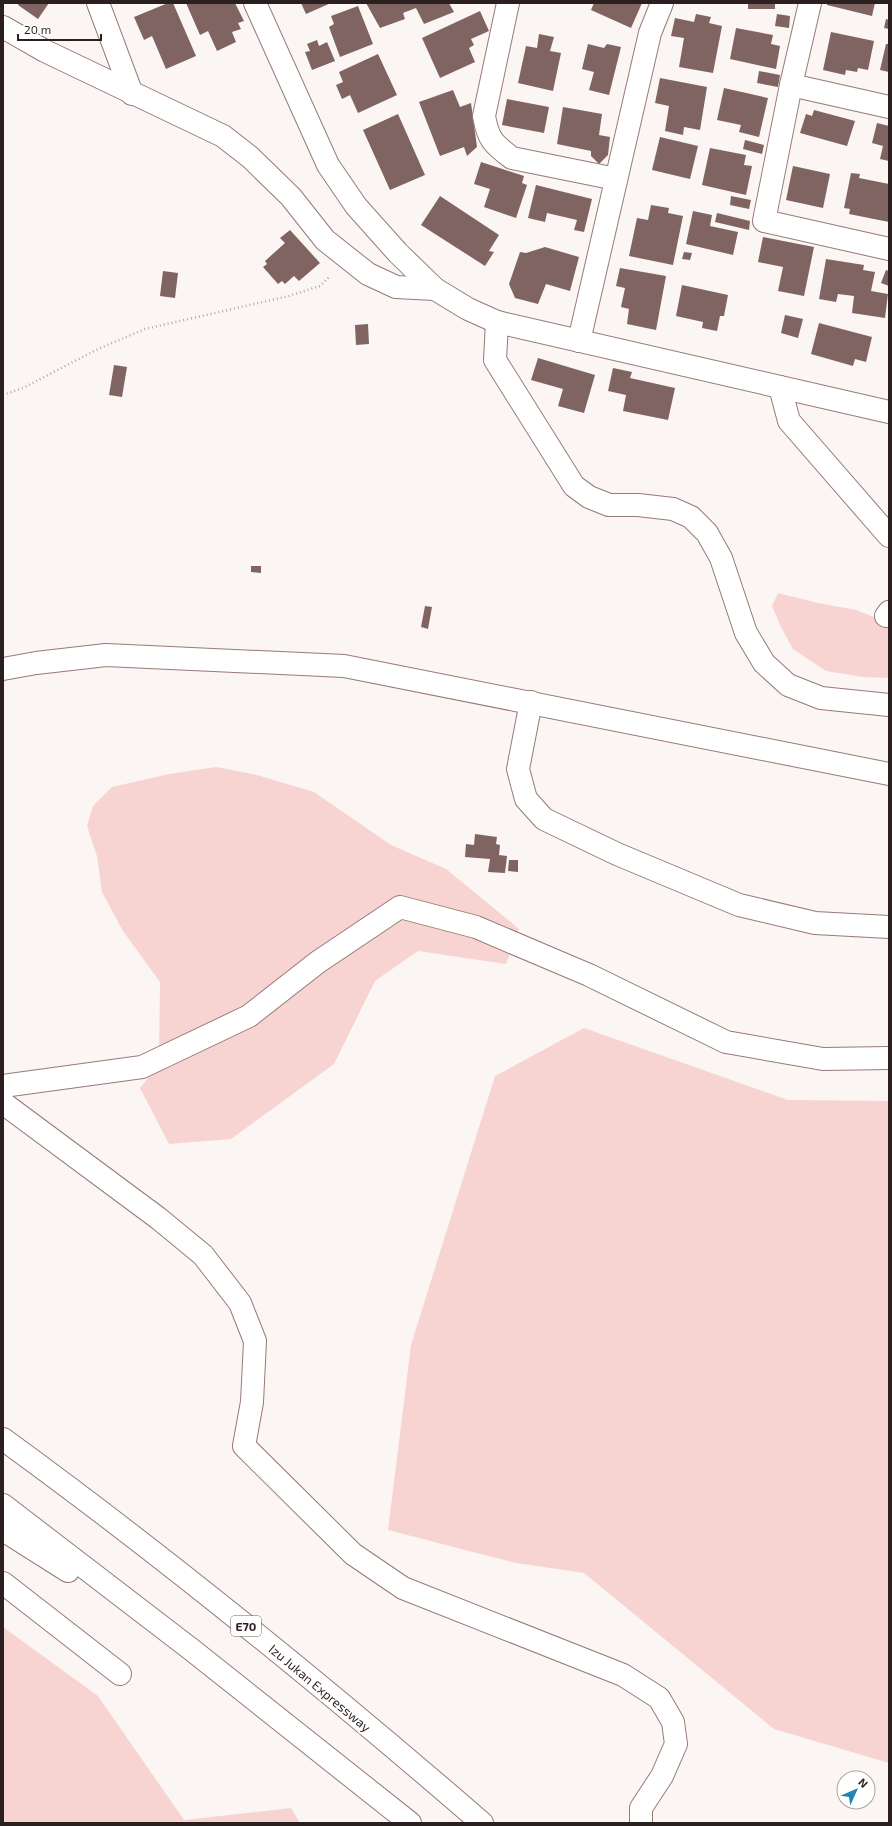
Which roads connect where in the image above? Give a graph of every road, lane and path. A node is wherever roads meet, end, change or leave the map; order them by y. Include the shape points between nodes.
1 (98, 3) edge
2 (255, 3) edge
3 (508, 3) edge
4 (662, 3) edge
5 (810, 3) edge
6 (3, 27) edge
7 (791, 85) junction
8 (132, 94) junction
9 (889, 107) edge
10 (616, 179) junction
11 (889, 249) edge
12 (346, 258) junction
13 (435, 289) junction
14 (497, 322) junction
15 (580, 341) junction
16 (780, 387) junction
17 (3, 395) edge
18 (889, 412) edge
19 (889, 536) edge
20 (3, 669) edge
21 (531, 702) junction
22 (889, 705) edge
23 (889, 774) edge
24 (889, 927) edge
25 (889, 1058) edge
26 (3, 1086) edge
27 (3, 1103) edge
28 (3, 1433) edge
29 (3, 1439) edge
30 (53, 1476) junction
31 (3, 1506) edge
32 (3, 1530) edge
33 (3, 1583) edge
34 (192, 1650) junction
35 (120, 1674) dead end
36 (410, 1823) edge
37 (482, 1823) edge
38 (641, 1823) edge

1 - 8 main road
2 - 13 main road via 328,164 356,206
3 - 10 main road via 484,116 487,133 498,148 512,158
4 - 10 main road via 650,33
5 - 7 main road
6 - 8 main road
7 - 9 main road
7 - 11 main road via 764,221
8 - 12 main road via 223,136 250,157 291,197 325,240
10 - 15 main road
12 - 13 main road via 368,274 396,287
12 - 17 path via 320,286 289,296 145,329 98,348 23,388
13 - 14 main road via 468,309
14 - 15 main road
14 - 22 main road via 495,360 574,486 589,497 609,505 673,509 691,517 707,533 721,558 746,633 764,663 788,685 822,698
15 - 16 main road
16 - 18 main road
16 - 19 main road via 789,421
20 - 21 main road via 106,655 344,666
21 - 23 main road
21 - 24 main road via 518,768 526,799 544,819 617,854 739,905 815,923
25 - 26 main road via 823,1059 726,1042 589,975 476,927 400,907 318,962 249,1016 142,1067
27 - 38 main road via 158,1218 202,1255 240,1303 255,1341 252,1402 244,1446 353,1554 403,1588 623,1675 659,1698 673,1722 676,1744 662,1776 641,1808
28 - 30 main road
29 - 30 main road, Izu Jukan Expressway / E70
30 - 37 main road, Izu Jukan Expressway / E70 via 225,1608
31 - 34 main road
32 - 34 main road
33 - 35 main road
34 - 36 main road

